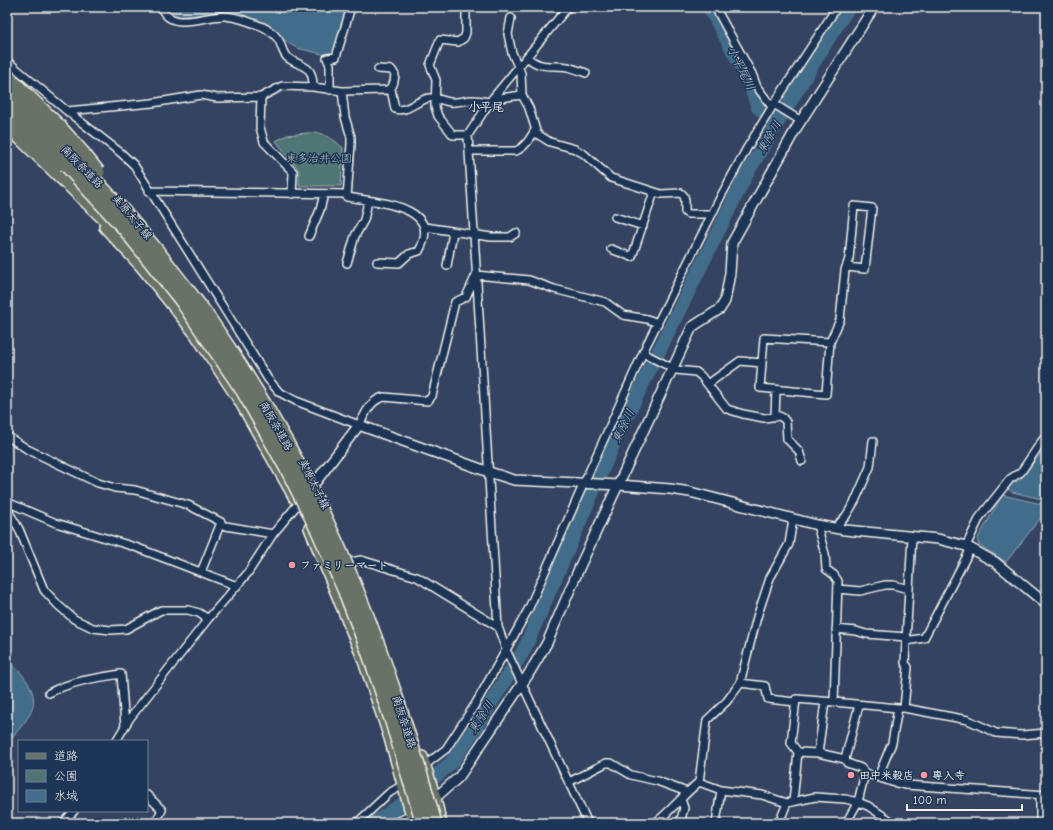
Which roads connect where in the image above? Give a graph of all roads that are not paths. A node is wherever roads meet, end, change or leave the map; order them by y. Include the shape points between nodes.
1 (161, 7) edge
2 (351, 7) edge
3 (568, 7) edge
4 (715, 7) edge
5 (837, 7) edge
6 (874, 7) edge
7 (466, 9) dead end
8 (511, 18) dead end
9 (527, 57) junction
10 (7, 61) edge
11 (519, 67) junction
12 (378, 69) dead end
13 (586, 73) dead end
14 (7, 76) edge
15 (7, 84) edge
16 (313, 87) junction
17 (391, 89) junction
18 (330, 90) junction
19 (342, 91) junction
20 (7, 93) edge
21 (522, 95) junction
22 (261, 97) junction
23 (435, 98) junction
24 (491, 101) junction
25 (773, 106) junction
26 (7, 108) edge
27 (67, 111) junction
28 (801, 122) junction
29 (7, 125) edge
30 (535, 130) junction
31 (7, 134) edge
32 (468, 135) junction
33 (469, 151) junction
34 (148, 191) junction
35 (654, 192) junction
36 (292, 194) junction
37 (324, 194) junction
38 (347, 194) junction
39 (368, 201) junction
40 (712, 214) junction
41 (615, 216) dead end
42 (643, 226) junction
43 (425, 227) junction
44 (452, 232) junction
45 (516, 233) dead end
46 (474, 235) junction
47 (309, 236) dead end
48 (611, 250) dead end
49 (377, 262) dead end
50 (347, 263) dead end
51 (447, 266) dead end
52 (846, 267) junction
53 (476, 275) junction
54 (181, 300) junction
55 (212, 322) junction
56 (658, 323) junction
57 (830, 342) junction
58 (643, 353) junction
59 (762, 363) junction
60 (673, 367) junction
61 (708, 384) junction
62 (776, 390) junction
63 (775, 417) junction
64 (359, 425) junction
65 (1046, 435) edge
66 (7, 436) edge
67 (873, 442) dead end
68 (802, 461) dead end
69 (489, 472) junction
70 (315, 483) junction
71 (584, 483) junction
72 (619, 485) junction
73 (7, 502) edge
74 (298, 504) junction
75 (7, 509) edge
76 (793, 519) junction
77 (220, 525) junction
78 (817, 525) junction
79 (835, 528) junction
80 (273, 534) junction
81 (912, 536) junction
82 (969, 547) junction
83 (352, 562) junction
84 (201, 572) junction
85 (237, 586) junction
86 (838, 589) junction
87 (909, 590) junction
88 (1046, 604) edge
89 (208, 620) junction
90 (498, 627) junction
91 (836, 629) junction
92 (906, 639) junction
93 (507, 651) junction
94 (520, 680) junction
95 (740, 683) junction
96 (49, 693) dead end
97 (795, 702) junction
98 (825, 702) junction
99 (834, 702) junction
100 (859, 705) junction
101 (901, 708) junction
102 (125, 726) junction
103 (1046, 733) edge
104 (117, 740) edge
105 (798, 752) junction
106 (818, 753) junction
107 (845, 759) junction
108 (426, 768) junction
109 (865, 773) junction
110 (878, 778) junction
111 (569, 782) junction
112 (699, 782) junction
113 (403, 788) junction
114 (721, 790) junction
115 (687, 792) junction
116 (1043, 795) edge
117 (148, 796) edge
118 (435, 796) junction
119 (681, 799) junction
120 (858, 802) junction
121 (790, 803) junction
122 (73, 812) edge
123 (412, 816) edge
124 (63, 823) edge
125 (156, 823) edge
126 (357, 823) edge
127 (394, 823) edge
128 (423, 823) edge
129 (435, 823) edge
130 (441, 823) edge
131 (588, 823) edge
132 (655, 823) edge
133 (680, 823) edge
134 (716, 823) edge
135 (779, 823) edge
136 (846, 823) edge
137 (894, 823) edge
138 (1040, 823) edge

1 - 16 street via 172,20 181,22 226,16 268,29 278,39 286,57 308,69 313,76
2 - 18 street via 336,57 327,58 330,65
3 - 9 street
4 - 25 street via 757,87
5 - 25 street
6 - 28 street
7 - 23 street via 464,38 458,42 440,40 432,59 430,65 436,80
8 - 11 street via 508,34 512,53
9 - 11 street
9 - 13 street via 541,66 568,67
10 - 27 street
11 - 21 street
11 - 24 street
12 - 17 street via 392,70 395,75
14 - 55 highway, bridge via 59,126 117,194
15 - 70 main road, 美原太子線 via 67,142 156,245 217,322 274,408
16 - 18 street
16 - 22 street via 282,86
17 - 19 street
17 - 23 street via 395,109 398,110 428,98
18 - 19 street
19 - 38 street via 345,117 351,137
20 - 55 highway, 南阪奈道路, bridge via 69,152 111,197 146,237
21 - 24 street
21 - 30 street via 531,113
22 - 27 street via 217,98 201,95 152,103
22 - 36 street via 260,127 264,142 294,172
23 - 24 street via 451,102
23 - 32 street via 438,116 453,135
24 - 32 street
25 - 28 street
25 - 40 street
26 - 54 highway, 南阪奈道路, bridge via 66,165 123,226
27 - 34 street via 134,165
28 - 60 street via 732,242 725,301 720,309 692,327
29 - 54 highway, bridge via 113,226
30 - 33 street via 526,143 516,151
30 - 35 street via 541,138 584,154 611,178
31 - 74 main road via 100,222 142,267 195,333 240,401
32 - 33 street
33 - 46 street
34 - 36 street
34 - 64 street via 268,379 279,392
35 - 40 street via 681,193 686,200 685,212
35 - 42 street
36 - 37 street
37 - 38 street
37 - 47 street
38 - 39 street via 346,197
39 - 43 street via 410,210
39 - 50 street via 364,220 355,236
40 - 56 street
41 - 42 street
42 - 48 street via 632,257
43 - 44 street
43 - 49 street via 419,251 409,254 399,263
44 - 46 street
44 - 51 street
45 - 46 street via 503,238
46 - 53 street
52 - 52 street via 854,206 872,208 865,269
52 - 57 street via 840,320
53 - 56 street via 529,280 605,302 623,315
53 - 64 street via 466,297 455,302 432,396 428,401 377,398
53 - 69 street
54 - 128 highway, 南阪奈道路, bridge via 243,391 288,470 318,530 368,651
55 - 129 highway, 南阪奈道路, bridge via 298,466 355,585 403,718
56 - 58 street
57 - 59 street via 764,338
57 - 62 street via 826,394
58 - 60 street
58 - 71 street
59 - 61 street via 740,362
59 - 62 street via 760,388
60 - 61 street via 676,370 696,372
60 - 72 street
61 - 63 street via 727,409 764,418
62 - 63 street
63 - 68 street via 779,416 786,422 786,439 799,451
64 - 69 street
64 - 70 street
65 - 82 street via 1021,472 1010,479 980,517 971,535
66 - 77 street via 27,449 98,483 188,505 221,522
67 - 79 street via 870,467 855,501
69 - 71 street via 514,480
69 - 90 street
70 - 74 street
70 - 83 main road, 美原太子線
71 - 72 street
71 - 93 street via 529,608
72 - 76 street via 690,492
72 - 94 street via 547,642
73 - 84 street via 56,523 135,547
74 - 80 street
74 - 113 main road via 363,658 390,738
75 - 89 street via 19,529 44,590 74,619 93,628 111,630 126,629 161,610 188,610
76 - 78 street
76 - 95 street via 789,544 770,578 759,610
77 - 80 street
77 - 84 street
78 - 79 street
78 - 86 street via 825,554 826,569 834,575
79 - 81 street
80 - 85 street
81 - 82 street
81 - 87 street
82 - 88 street via 995,562
82 - 92 street via 924,638
83 - 90 street via 361,560 417,576
83 - 108 main road, 美原太子線
84 - 85 street
85 - 89 street
86 - 87 street via 860,591 893,585
86 - 91 street
87 - 92 street
89 - 102 street
90 - 93 street
91 - 92 street
91 - 99 street
92 - 101 street via 905,663 908,667
93 - 94 street
93 - 108 street via 446,749
94 - 111 street
94 - 118 street via 459,777
95 - 97 street via 765,686 768,699
95 - 112 street via 707,720
96 - 102 street via 84,680 121,674
97 - 98 street via 796,699
97 - 105 street via 791,743
98 - 99 street
98 - 106 street
99 - 100 street
100 - 101 street
100 - 107 street
101 - 103 street via 968,720 996,733
101 - 110 street via 892,743
102 - 104 street
105 - 106 street
105 - 121 street
106 - 107 street
107 - 109 street via 847,763 861,768
108 - 118 main road, 美原太子線
109 - 110 street
109 - 120 street
110 - 116 street via 906,785
111 - 115 street via 606,763 611,763 631,776 657,781
111 - 131 street
112 - 114 street
112 - 115 street
113 - 123 main road
113 - 126 street via 389,793
114 - 121 street via 762,795
114 - 134 street
115 - 119 street
116 - 138 street
117 - 125 street via 162,810
118 - 130 main road, 美原太子線
119 - 132 street
119 - 133 street via 684,808
120 - 121 street via 833,797 815,797
120 - 136 street
120 - 137 street
121 - 135 street
122 - 124 street
123 - 127 street

